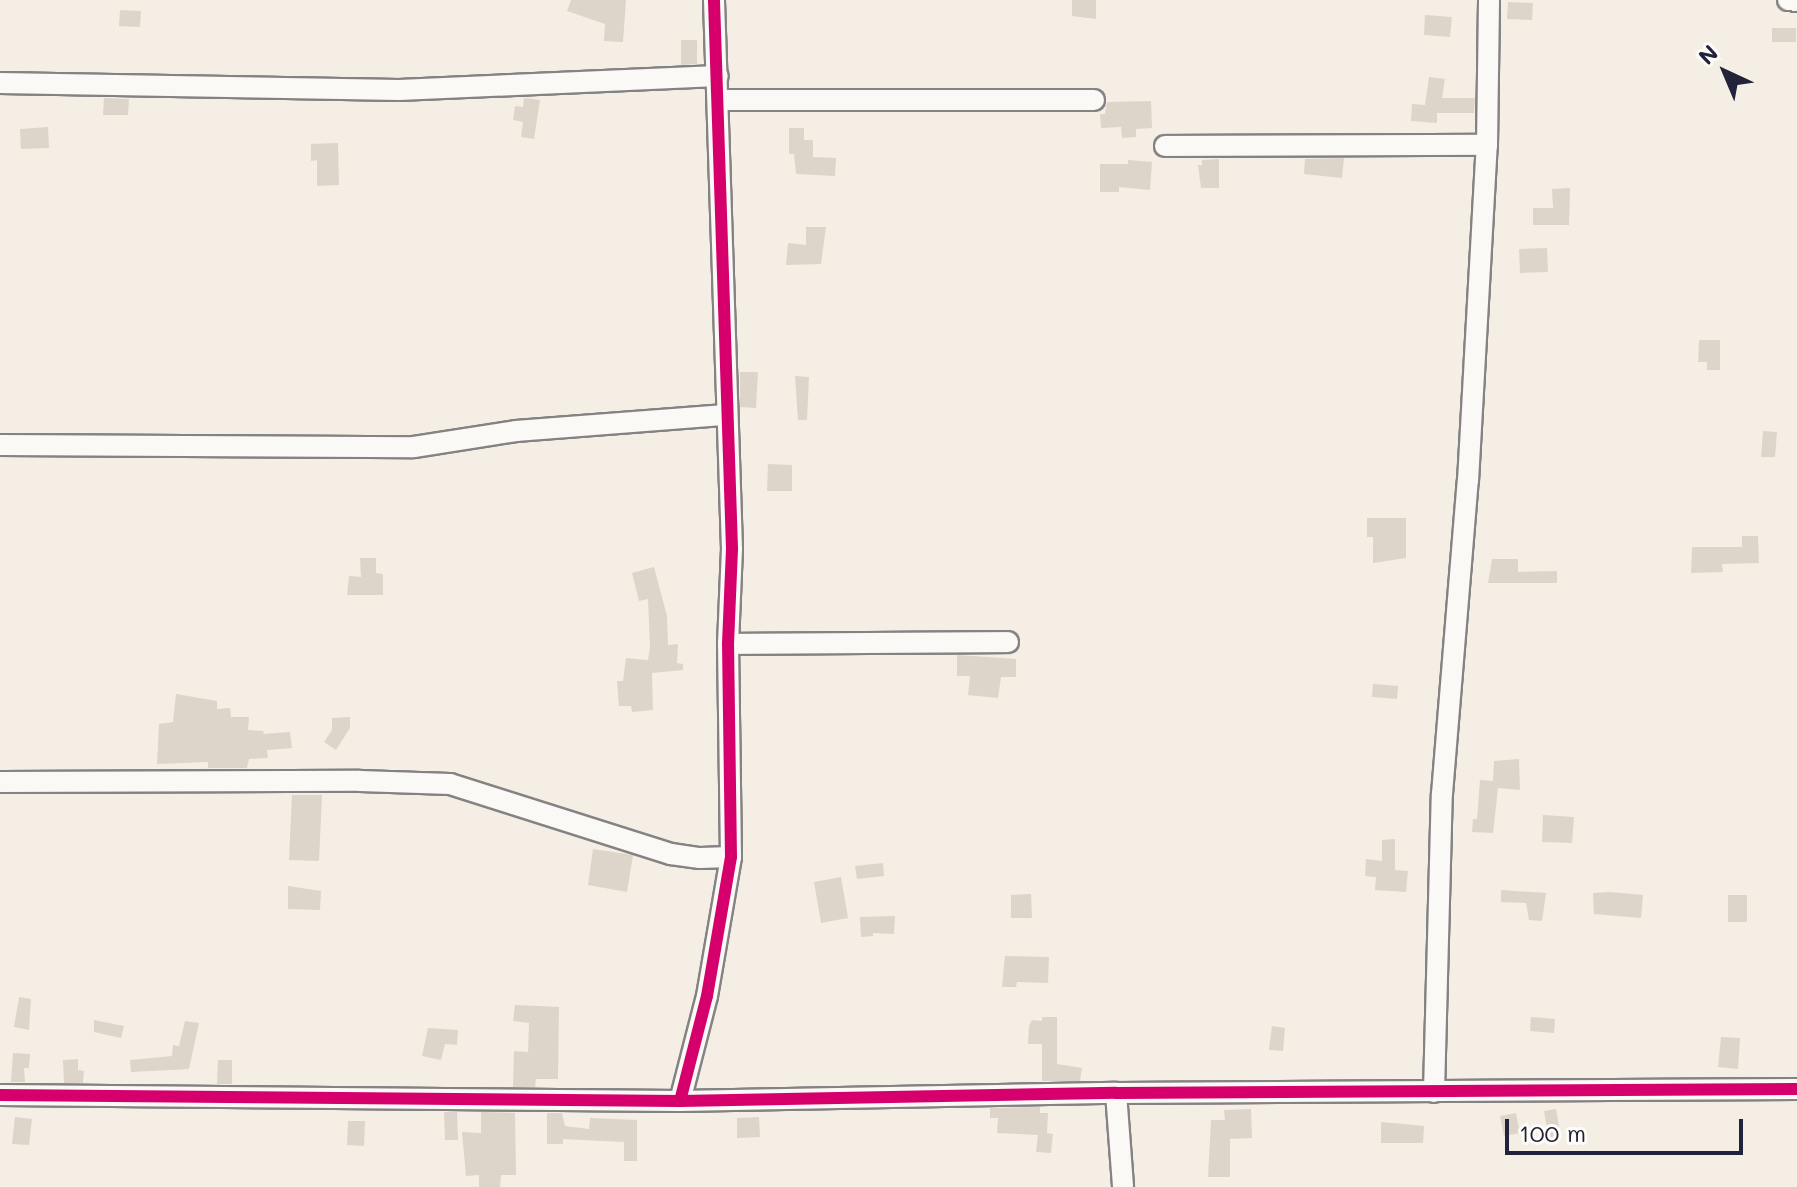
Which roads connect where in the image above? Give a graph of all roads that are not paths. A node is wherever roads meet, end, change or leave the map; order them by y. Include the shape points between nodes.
1 (714, 0) edge
2 (1489, 0) edge
3 (1788, 0) edge
4 (1797, 1) edge
5 (718, 76) junction
6 (0, 83) edge
7 (718, 100) junction
8 (1094, 100) dead end
9 (1487, 145) junction
10 (1165, 146) dead end
11 (725, 415) junction
12 (0, 445) edge
13 (1008, 642) dead end
14 (728, 644) junction
15 (0, 782) edge
16 (731, 857) junction
17 (1797, 1089) edge
18 (1434, 1092) junction
19 (1116, 1093) junction
20 (0, 1095) edge
21 (680, 1101) junction
22 (1123, 1187) edge

1 - 5 street
2 - 9 street
3 - 4 street
5 - 6 street via 399,90
5 - 7 street
7 - 8 street
7 - 11 street
9 - 10 street
9 - 18 street via 1468,481 1442,794
11 - 12 street via 516,431 414,447
11 - 14 street via 732,549
13 - 14 street
14 - 16 street
15 - 16 street via 450,784 671,854
16 - 21 street via 707,996
17 - 18 street
18 - 19 street
19 - 21 street
19 - 22 street
20 - 21 street

